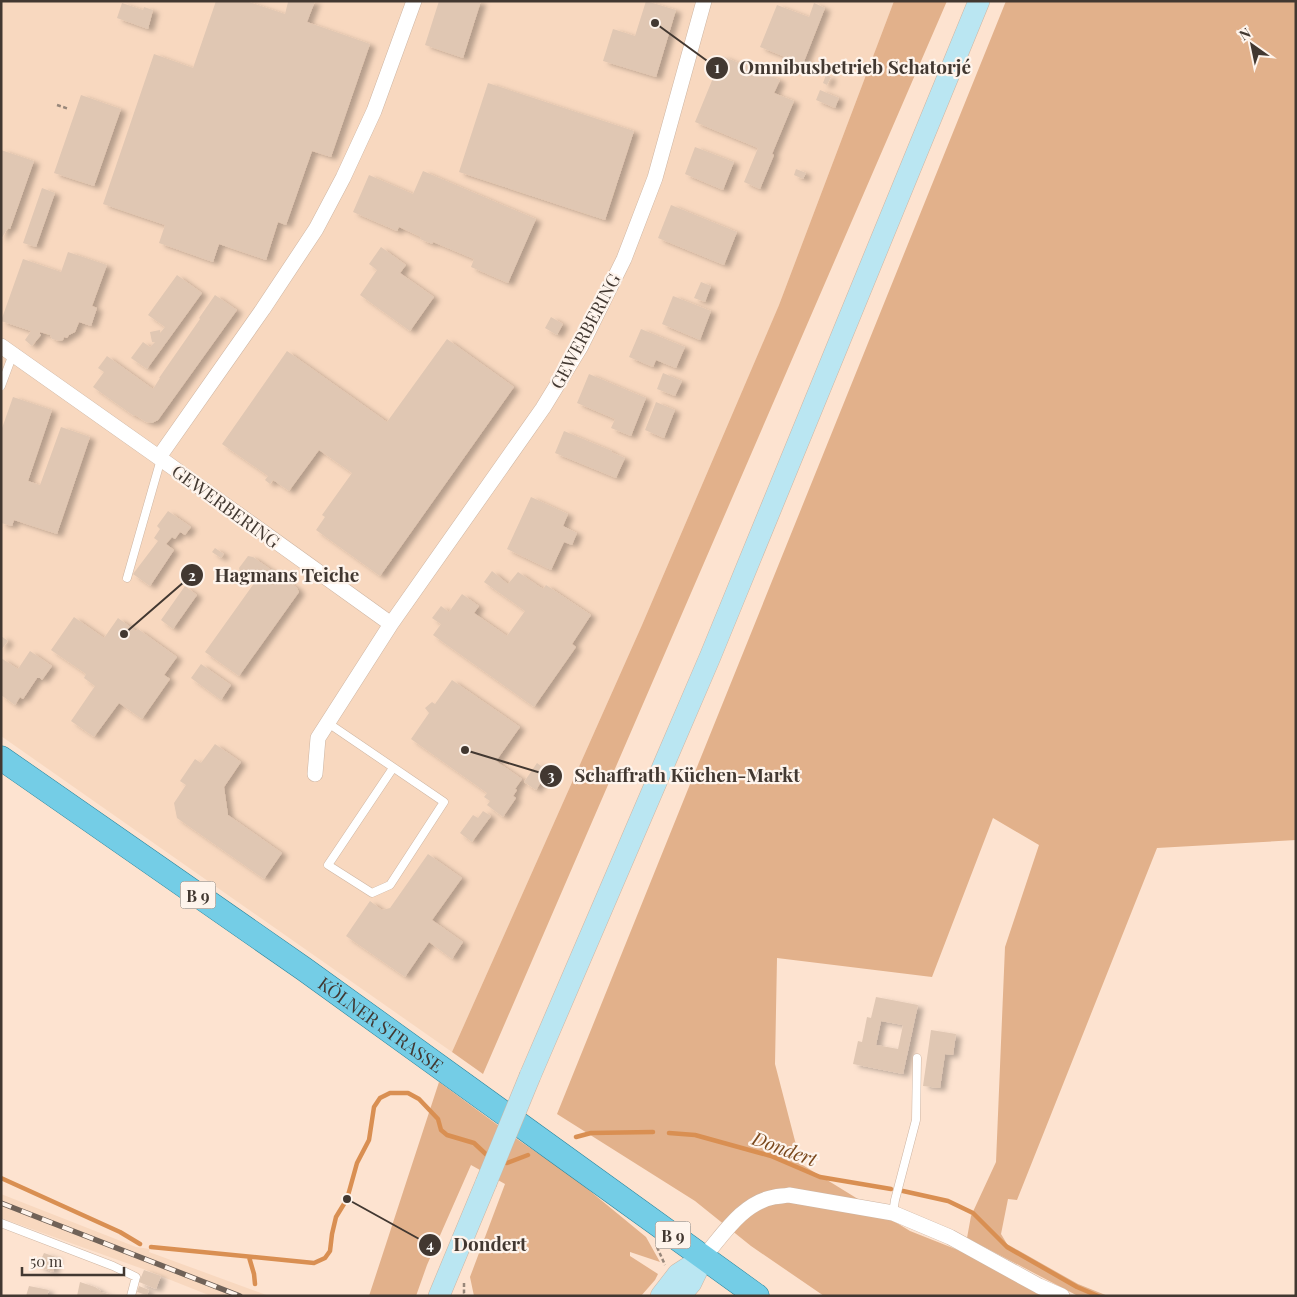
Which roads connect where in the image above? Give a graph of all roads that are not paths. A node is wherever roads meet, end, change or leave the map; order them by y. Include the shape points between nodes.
1 (414, 1) edge
2 (704, 1) edge
3 (979, 1) edge
4 (7, 350) edge
5 (1, 386) edge
6 (160, 458) junction
7 (127, 578) dead end
8 (391, 624) junction
9 (328, 723) junction
10 (1, 758) edge
11 (393, 768) junction
12 (315, 774) dead end
13 (917, 1058) dead end
14 (893, 1213) junction
15 (1, 1223) edge
16 (703, 1258) junction
17 (131, 1296) edge
18 (439, 1296) edge
19 (661, 1296) edge
20 (680, 1296) edge
21 (758, 1296) edge
22 (1062, 1296) edge

1 - 6 street, GEWERBERING via 374,111 316,229
2 - 8 street, GEWERBERING via 655,178 624,259 581,346 543,408
3 - 18 main road, bridge via 710,657
4 - 5 lane, GEWERBERING
4 - 6 street, GEWERBERING
6 - 7 lane
6 - 8 street, GEWERBERING
8 - 9 street, GEWERBERING
9 - 11 lane
9 - 12 street, GEWERBERING via 318,738
10 - 16 main road, KÖLNER STRASSE / B 9 via 304,969
11 - 11 lane via 444,802 390,885 372,893 328,864
13 - 14 lane via 916,1120
14 - 16 street via 790,1195 773,1197 755,1204 739,1216
14 - 22 street via 950,1237
15 - 17 lane via 136,1277
16 - 19 main road via 678,1274
16 - 20 main road via 691,1283
16 - 21 main road, KÖLNER STRASSE / B 9

